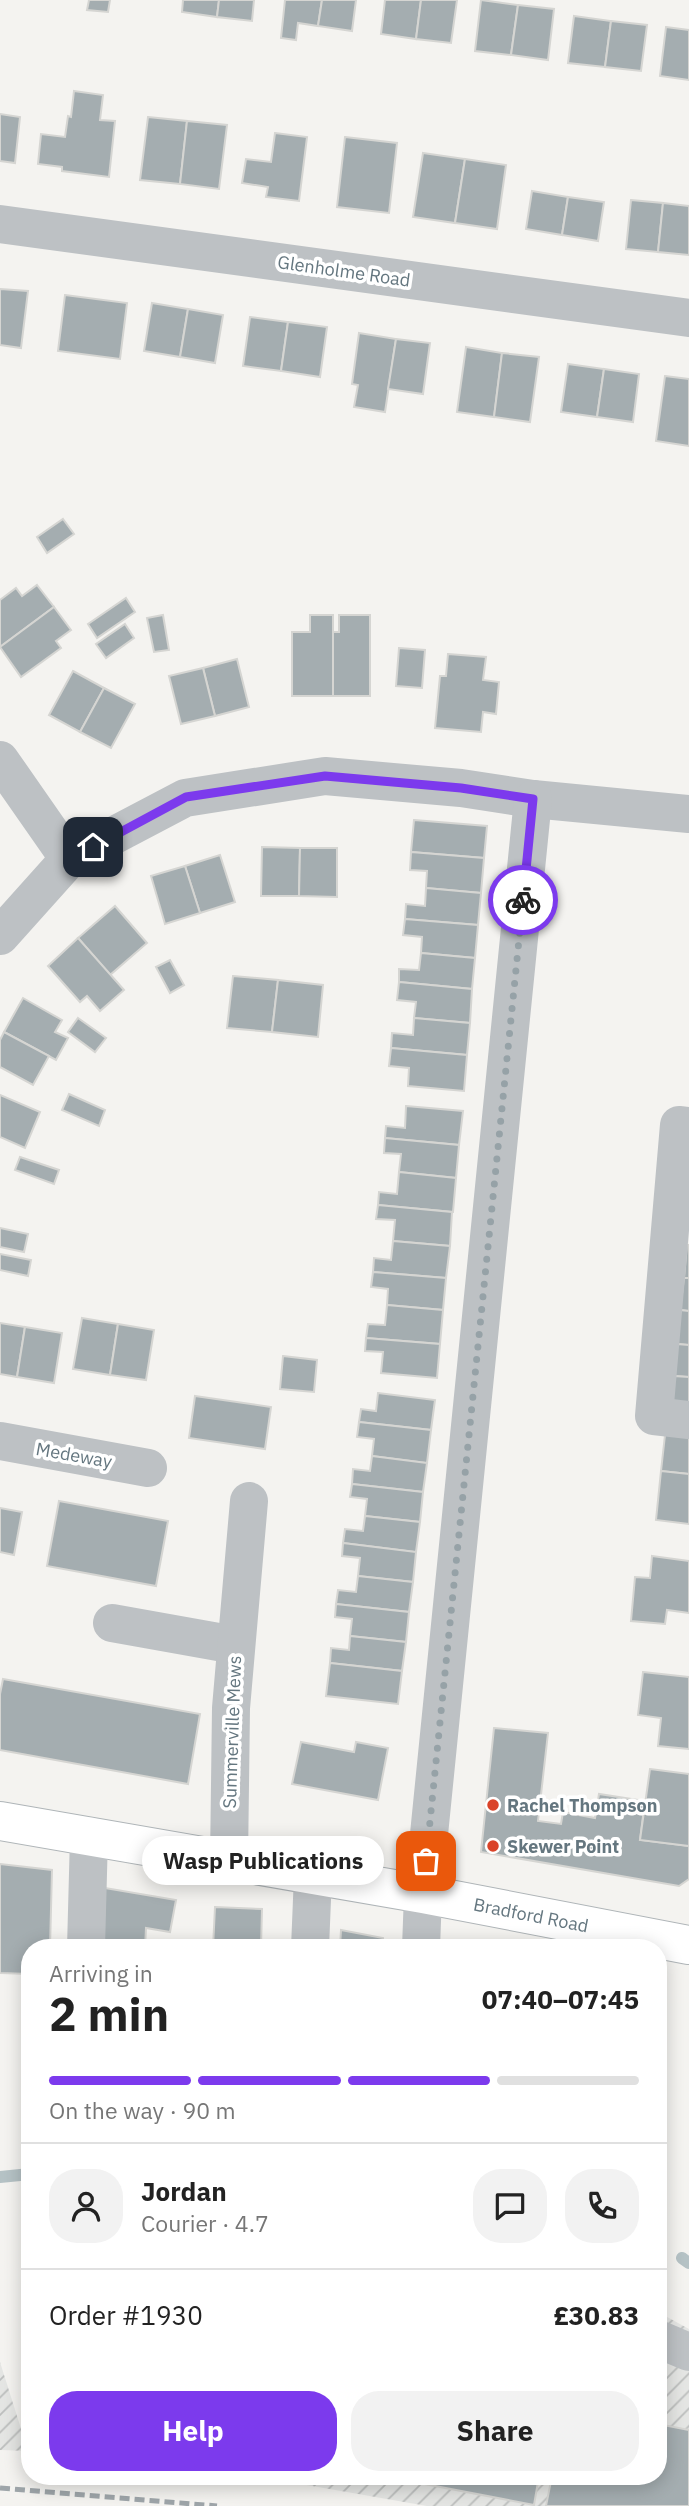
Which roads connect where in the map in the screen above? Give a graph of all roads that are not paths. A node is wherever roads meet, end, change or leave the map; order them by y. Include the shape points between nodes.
1 (0, 224) edge
2 (689, 318) edge
3 (0, 760) edge
4 (533, 799) junction
5 (689, 814) edge
6 (69, 859) junction
7 (0, 936) edge
8 (689, 1126) edge
9 (689, 1420) edge
10 (0, 1441) edge
11 (148, 1468) dead end
12 (249, 1501) dead end
13 (112, 1623) dead end
14 (235, 1645) junction
15 (0, 1821) edge
16 (89, 1836) junction
17 (229, 1861) junction
18 (313, 1875) junction
19 (423, 1895) junction
20 (86, 1939) edge
21 (310, 1939) edge
22 (421, 1939) edge
23 (657, 1939) edge
24 (667, 1941) edge
25 (689, 1945) edge
26 (667, 2342) edge
27 (689, 2351) edge

1 - 2 street, Glenholme Road
3 - 6 street
4 - 5 street
4 - 6 street via 325,776 186,797
4 - 19 street
6 - 7 street
8 - 9 street via 679,1125 654,1416
10 - 11 street, Medeway
12 - 14 street, Summerville Mews
13 - 14 street, Summerville Mews
14 - 17 street, Summerville Mews
15 - 16 main road, Bradford Road
16 - 17 main road, Bradford Road
16 - 20 street
17 - 18 main road, Bradford Road
18 - 19 main road, Bradford Road
18 - 21 street
19 - 22 street
19 - 23 main road, Bradford Road
24 - 25 main road, Bradford Road
26 - 27 street

